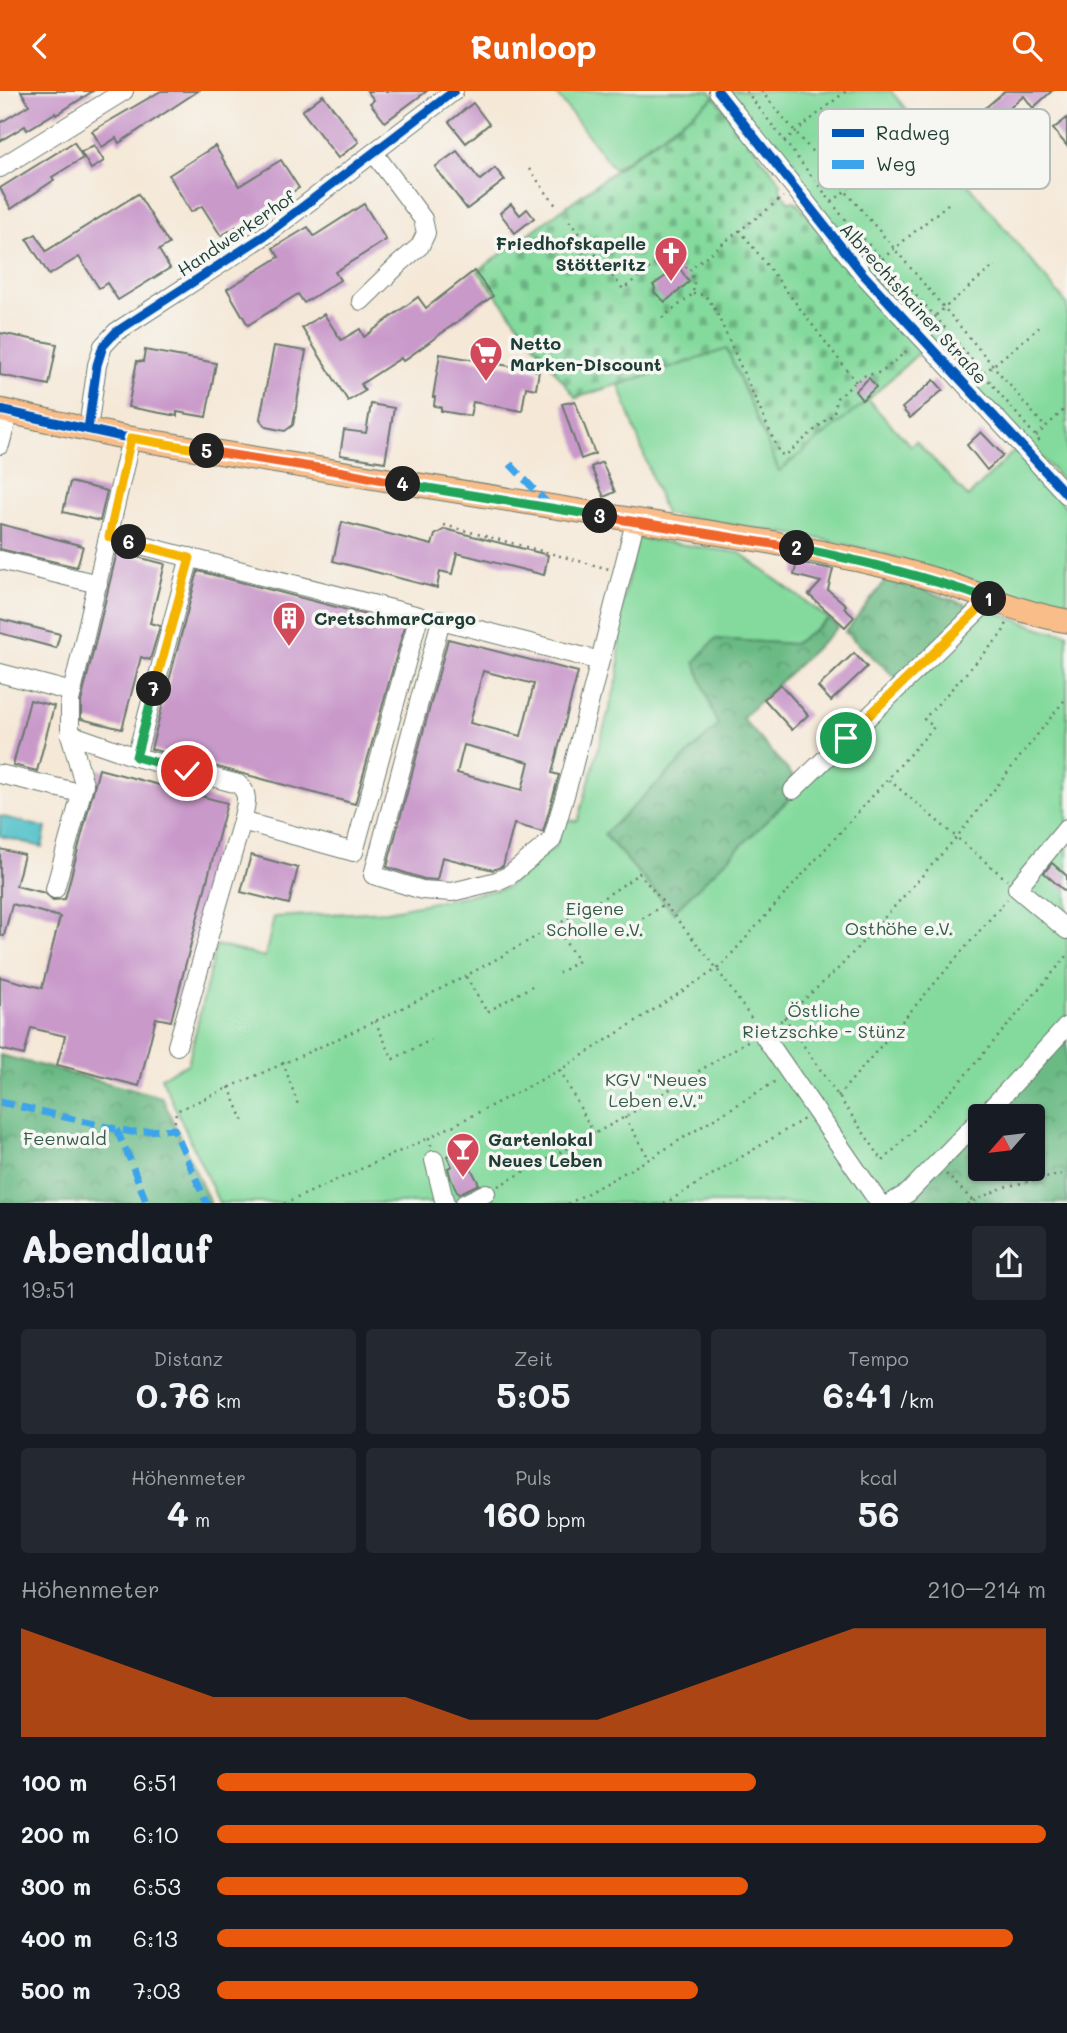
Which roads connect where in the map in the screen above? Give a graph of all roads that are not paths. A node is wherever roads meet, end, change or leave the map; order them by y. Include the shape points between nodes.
1 (124, 91) edge
2 (454, 91) edge
3 (718, 91) edge
4 (374, 153) junction
5 (0, 168) edge
6 (361, 301) dead end
7 (5, 411) edge
8 (88, 429) junction
9 (131, 438) junction
10 (0, 445) edge
11 (1066, 491) edge
12 (635, 522) junction
13 (109, 537) junction
14 (190, 558) junction
15 (0, 560) edge
16 (98, 584) junction
17 (989, 600) junction
18 (1067, 621) edge
19 (600, 661) junction
20 (0, 673) edge
21 (72, 692) junction
22 (70, 734) junction
23 (136, 757) junction
24 (0, 774) edge
25 (793, 790) dead end
26 (80, 793) junction
27 (242, 821) junction
28 (1067, 828) edge
29 (55, 889) dead end
30 (1067, 930) edge
31 (1067, 1026) edge
32 (755, 1039) road end
33 (177, 1046) dead end
34 (994, 1104) edge
35 (968, 1132) edge
36 (434, 1160) road end
37 (486, 1193) road end
38 (445, 1203) edge
39 (464, 1203) edge
40 (880, 1203) edge
41 (890, 1203) edge

1 - 5 street
2 - 4 street, Handwerkerhof
3 - 11 street, Albrechtshainer Straße via 862,273
4 - 6 street via 423,219 426,233 420,246
4 - 8 street, Handwerkerhof via 267,234 116,332 103,346 97,365
7 - 8 main road
7 - 10 street
8 - 9 main road
9 - 12 main road
9 - 13 street
12 - 17 main road via 873,563
12 - 19 street
13 - 14 street
13 - 16 street
14 - 23 street
14 - 27 street via 419,616 354,852
15 - 16 street
16 - 21 street
17 - 18 main road
17 - 25 street
19 - 19 street via 441,620 373,875 422,890 452,892 497,881 552,840
20 - 21 street
21 - 22 street
22 - 23 street
22 - 26 street via 83,784
23 - 27 street via 238,785 247,796
24 - 26 street
26 - 29 street
27 - 33 street
28 - 30 street via 1017,888
31 - 34 street
32 - 40 street
35 - 41 street via 908,1193
36 - 38 street
37 - 39 street

